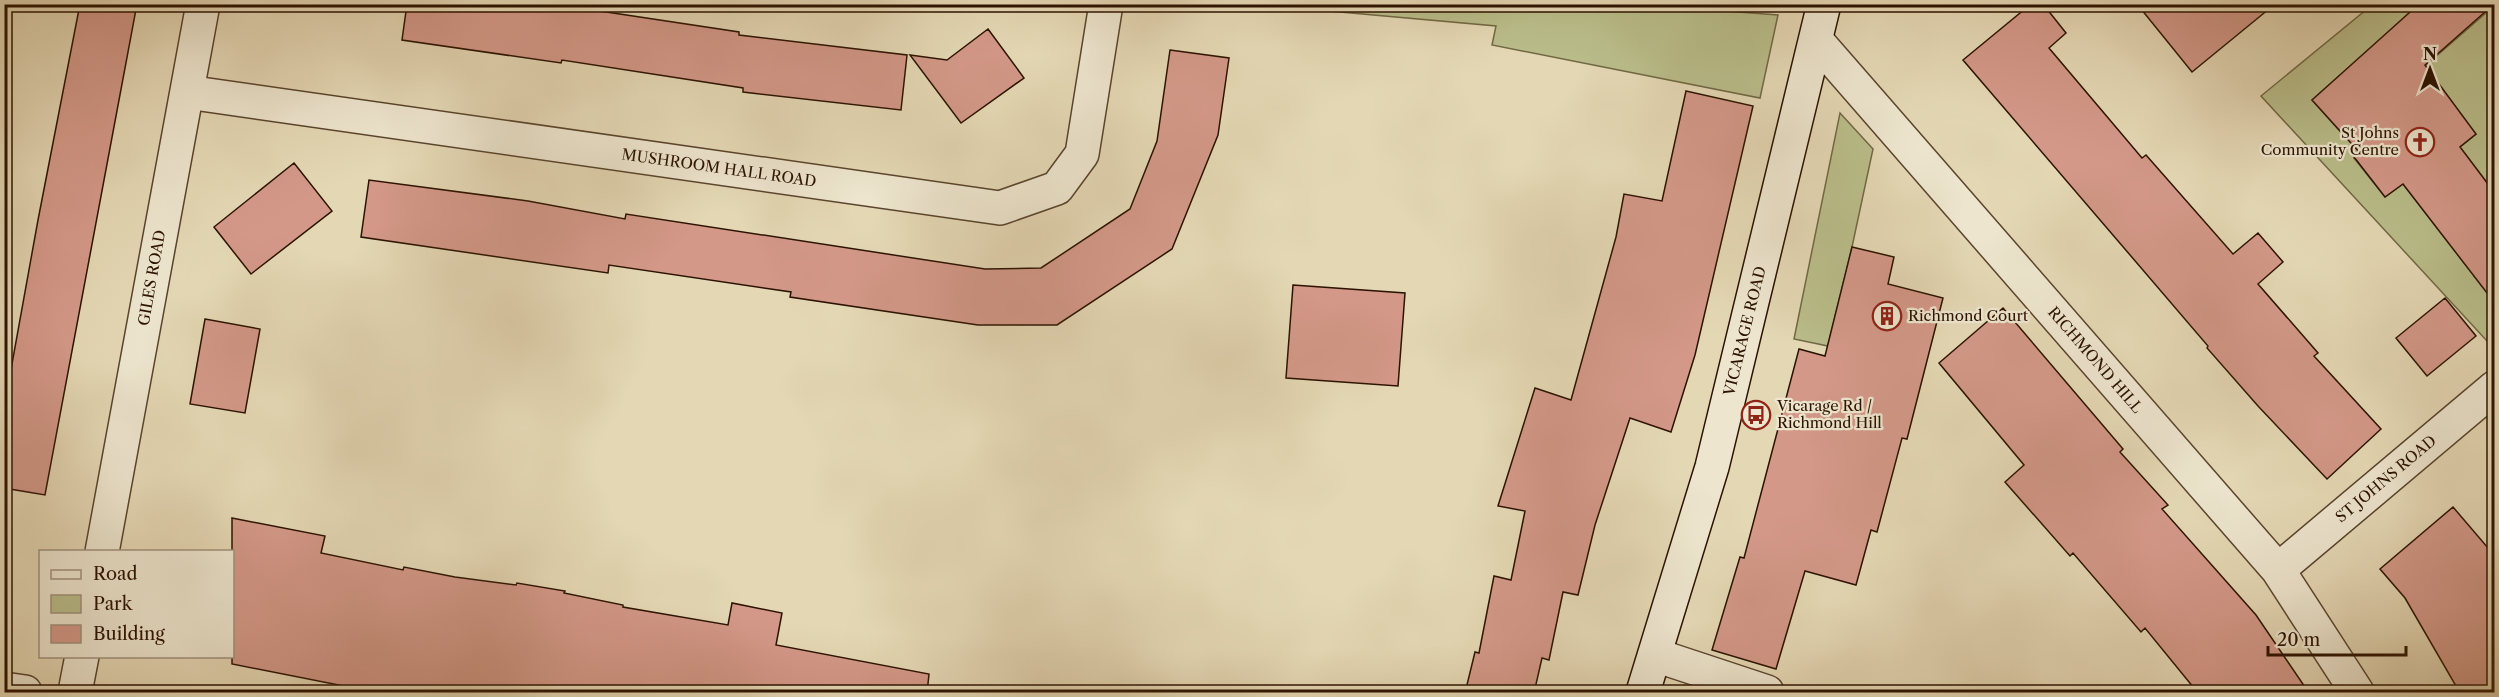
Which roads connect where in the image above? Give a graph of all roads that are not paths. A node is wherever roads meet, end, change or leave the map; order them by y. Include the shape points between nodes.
1 (203, 4) edge
2 (1106, 4) edge
3 (1824, 4) edge
4 (1816, 40) junction
5 (187, 92) junction
6 (2494, 388) edge
7 (102, 550) edge
8 (2278, 570) junction
9 (1655, 655) junction
10 (82, 658) edge
11 (4, 689) edge
12 (25, 693) edge
13 (75, 693) edge
14 (1643, 693) edge
15 (1767, 693) edge
16 (2357, 693) edge

1 - 5 street, GILES ROAD
2 - 5 street, MUSHROOM HALL ROAD via 1082,154 1057,188 1000,208
3 - 4 street, VICARAGE ROAD
4 - 8 street, RICHMOND HILL
4 - 9 street, VICARAGE ROAD via 1712,467
5 - 7 street, GILES ROAD
6 - 8 street, ST JOHNS ROAD
8 - 16 street, RICHMOND HILL
9 - 14 street, VICARAGE ROAD
9 - 15 street
10 - 13 street
11 - 12 street

